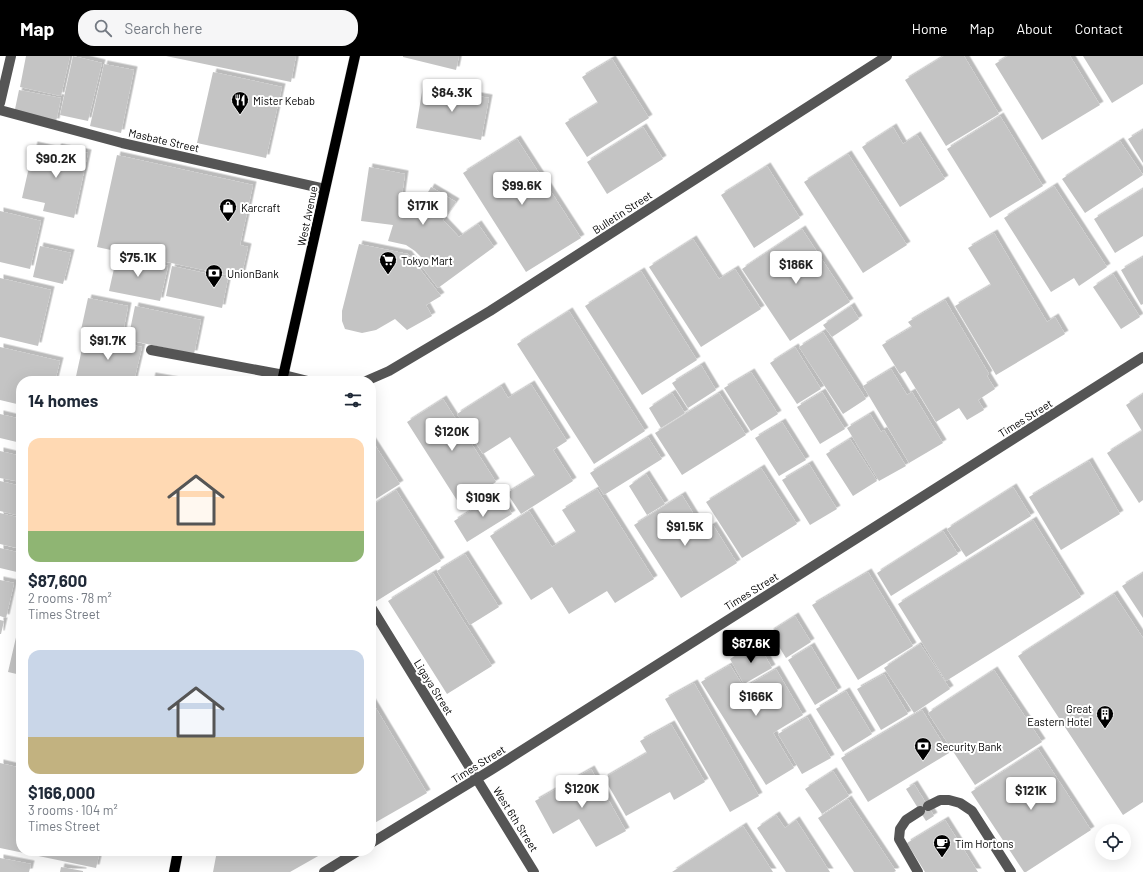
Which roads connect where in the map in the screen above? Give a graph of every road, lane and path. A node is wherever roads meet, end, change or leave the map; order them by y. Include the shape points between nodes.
1 (11, 56) edge
2 (355, 56) edge
3 (887, 56) edge
4 (871, 60) edge
5 (0, 103) edge
6 (0, 110) edge
7 (325, 189) junction
8 (151, 350) dead end
9 (1143, 357) edge
10 (274, 376) edge
11 (283, 376) edge
12 (376, 377) edge
13 (376, 615) edge
14 (477, 779) junction
15 (376, 840) edge
16 (177, 856) edge
17 (350, 856) edge
18 (174, 872) edge
19 (324, 872) edge
20 (534, 872) edge
21 (918, 872) edge
22 (1011, 872) edge

1 - 5 street
2 - 7 main road, West Avenue
3 - 4 street, Bulletin Street
4 - 12 street, Bulletin Street via 490,311 389,372
6 - 7 street, Masbate Street via 122,143
7 - 11 main road, West Avenue
8 - 10 street
9 - 14 street, Times Street
13 - 14 street, Ligaya Street
14 - 15 street, Times Street
14 - 20 street, West 6th Street
16 - 18 main road
17 - 19 street
21 - 22 street via 899,839 900,829 906,820 940,800 960,803 972,811

